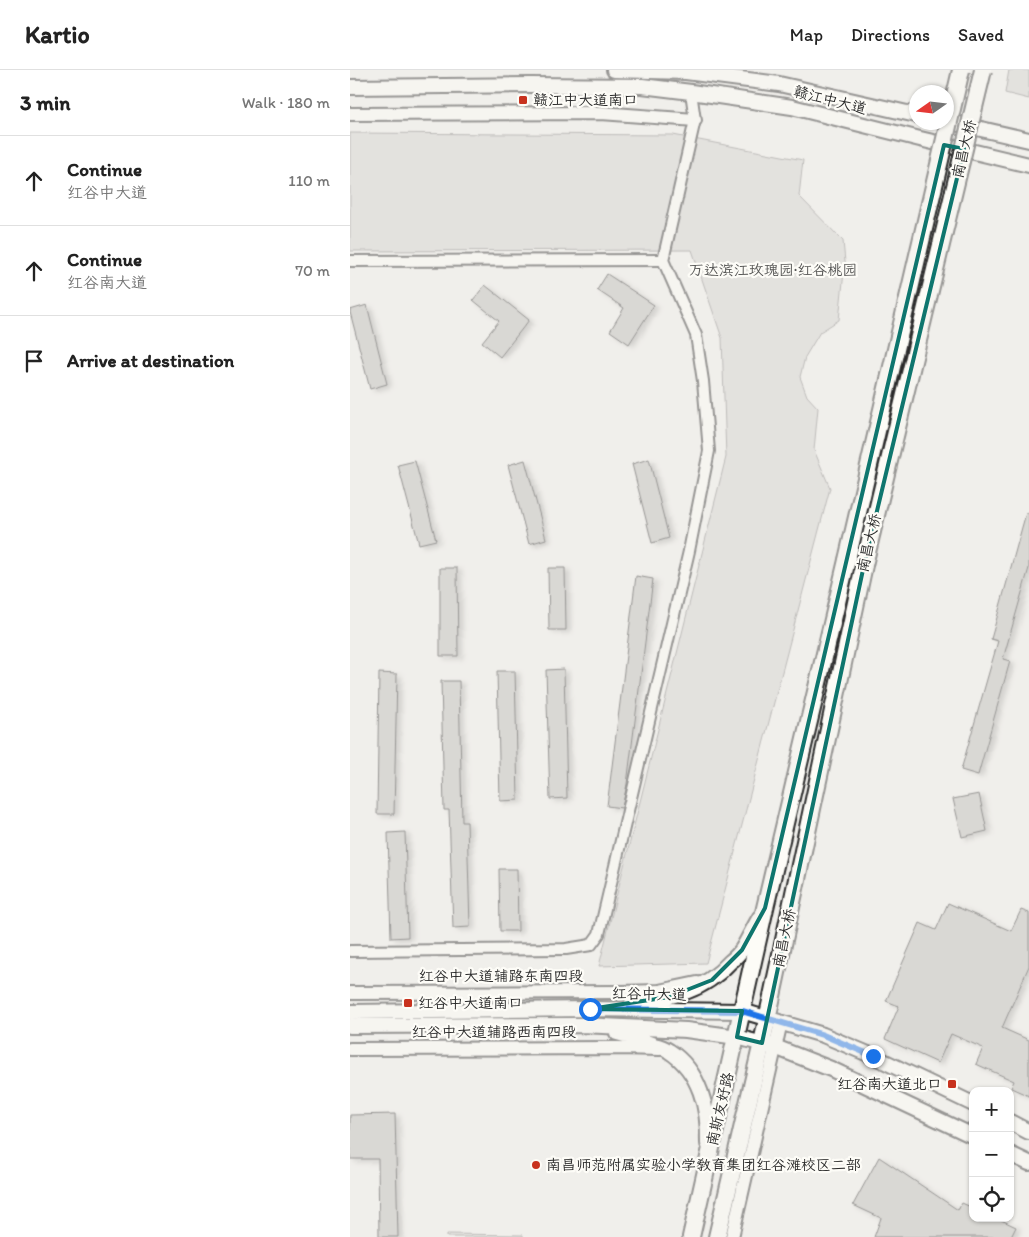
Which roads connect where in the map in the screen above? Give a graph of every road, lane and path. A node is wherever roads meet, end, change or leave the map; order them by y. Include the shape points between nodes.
1 (614, 70) edge
2 (961, 70) edge
3 (983, 70) edge
4 (350, 87) edge
5 (691, 92) junction
6 (909, 113) edge
7 (350, 114) edge
8 (695, 120) junction
9 (954, 123) edge
10 (1029, 140) edge
11 (1029, 165) edge
12 (663, 260) junction
13 (350, 261) edge
14 (765, 908) junction
15 (350, 951) edge
16 (712, 980) junction
17 (350, 993) edge
18 (590, 1009) junction
19 (742, 1011) junction
20 (350, 1012) edge
21 (774, 1020) junction
22 (582, 1025) junction
23 (350, 1026) edge
24 (737, 1037) junction
25 (768, 1045) junction
26 (350, 1049) edge
27 (668, 1050) junction
28 (969, 1102) edge
29 (1014, 1124) edge
30 (1029, 1132) edge
31 (969, 1134) edge
32 (1014, 1156) edge
33 (1029, 1163) edge
34 (707, 1167) junction
35 (691, 1237) edge
36 (717, 1237) edge
37 (732, 1237) edge

1 - 6 main road, 赣江中大道 via 686,72 780,84
2 - 14 highway, 南昌大桥, bridge
3 - 21 highway, 南昌大桥, bridge via 864,565
4 - 5 main road, 赣江中大道 via 642,86
5 - 8 street
5 - 11 main road, 赣江中大道 via 792,107
7 - 8 street via 601,113
8 - 12 street
9 - 10 main road
12 - 13 street
12 - 15 street via 696,335 709,451 689,551 599,934 591,945 566,949
14 - 16 main road via 742,950
14 - 19 highway, 南昌大桥
16 - 17 street, 红谷中大道辅路东南四段 via 659,991
16 - 18 main road via 670,997
18 - 19 main road, 红谷中大道
18 - 20 main road, 红谷中大道
19 - 21 main road, 红谷中大道
19 - 24 highway, 南斯友好路
21 - 25 highway, 南斯友好路
21 - 28 main road, 红谷中大道 via 823,1035 873,1056
22 - 23 main road
22 - 24 main road via 686,1030
22 - 27 main road via 636,1038
24 - 25 main road
24 - 34 highway, 南斯友好路
25 - 31 main road via 831,1069
25 - 36 highway, 南斯友好路
25 - 37 street
26 - 27 street, 红谷中大道辅路西南四段
27 - 34 main road via 696,1080 704,1102 708,1129
29 - 30 main road
32 - 33 main road
34 - 35 highway, 南斯友好路

